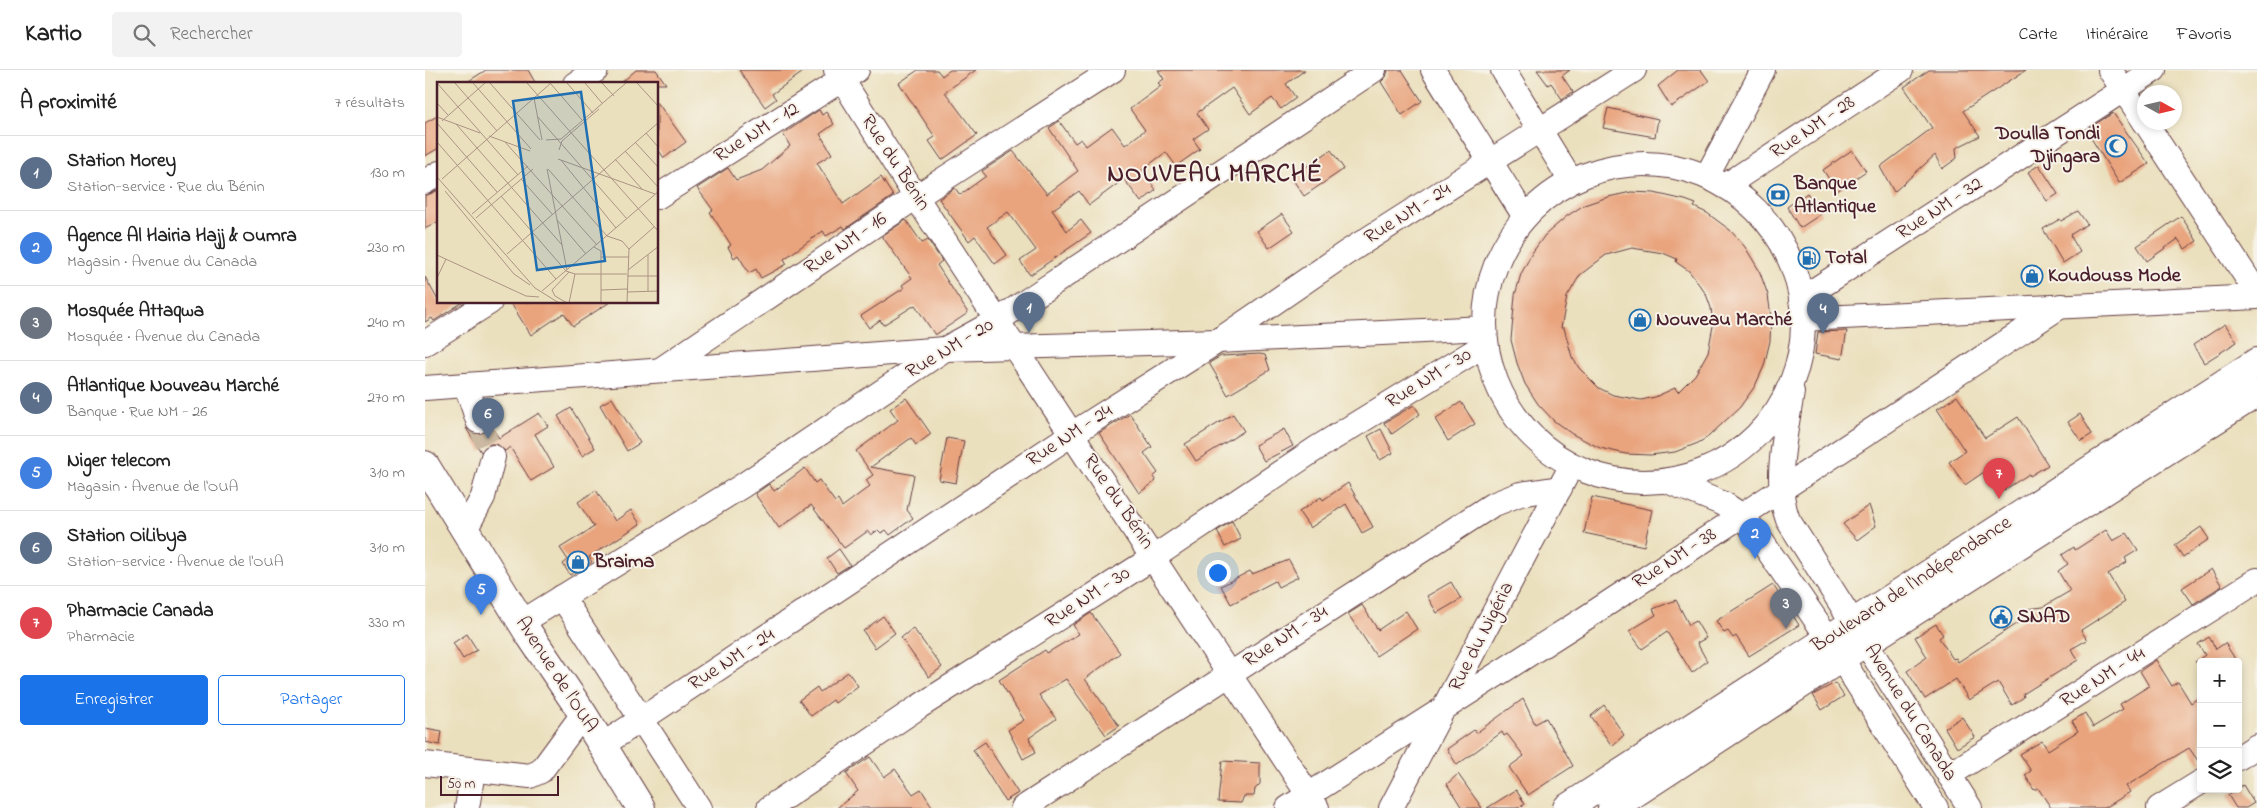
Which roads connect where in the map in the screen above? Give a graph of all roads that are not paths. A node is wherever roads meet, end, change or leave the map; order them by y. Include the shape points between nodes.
1 (596, 70) edge
2 (1113, 70) edge
3 (1374, 70) edge
4 (1433, 70) edge
5 (1503, 70) edge
6 (1634, 70) edge
7 (1763, 70) edge
8 (1901, 70) edge
9 (2110, 70) edge
10 (2154, 70) edge
11 (845, 73) edge
12 (578, 82) edge
13 (2123, 90) junction
14 (2137, 110) edge
15 (1540, 130) junction
16 (2150, 130) edge
17 (1491, 161) junction
18 (437, 173) edge
19 (1571, 181) junction
20 (1716, 181) junction
21 (425, 182) edge
22 (659, 196) edge
23 (916, 197) junction
24 (1525, 217) junction
25 (2257, 295) edge
26 (487, 304) edge
27 (2061, 306) junction
28 (1801, 309) junction
29 (998, 320) junction
30 (1485, 336) junction
31 (1218, 341) junction
32 (425, 343) edge
33 (1016, 347) junction
34 (945, 349) junction
35 (2257, 362) edge
36 (1796, 367) junction
37 (657, 371) junction
38 (466, 385) junction
39 (425, 388) edge
40 (2257, 393) edge
41 (478, 421) tunnel mouth
42 (1072, 434) junction
43 (493, 457) tunnel mouth
44 (425, 465) edge
45 (1572, 466) junction
46 (1667, 481) junction
47 (1560, 488) junction
48 (1781, 491) junction
49 (1741, 515) junction
50 (465, 530) junction
51 (1154, 556) junction
52 (2257, 580) edge
53 (562, 598) junction
54 (522, 622) junction
55 (1859, 633) junction
56 (1835, 648) junction
57 (1230, 673) junction
58 (1444, 710) junction
59 (583, 714) junction
60 (640, 720) junction
61 (601, 746) junction
62 (2257, 746) edge
63 (2242, 755) edge
64 (425, 764) edge
65 (473, 771) junction
66 (1949, 775) junction
67 (2197, 784) edge
68 (1313, 801) edge
69 (467, 808) edge
70 (641, 808) edge
71 (699, 808) edge
72 (769, 808) edge
73 (1023, 808) edge
74 (1288, 808) edge
75 (1391, 808) edge
76 (1567, 808) edge
77 (1612, 808) edge
78 (1936, 808) edge
79 (1970, 808) edge
80 (2159, 808) edge

1 - 12 street
2 - 23 street, Rue NM - 16
3 - 29 street, Rue NM - 20
4 - 17 street
5 - 15 street
6 - 15 street, Rue NM - 24
7 - 20 street
8 - 20 street, Rue NM - 28
9 - 13 street
10 - 13 street, Rue NM - 32
11 - 22 street, Rue NM - 12
11 - 23 street, Rue du Bénin
13 - 14 street
13 - 28 street, Rue NM - 32
15 - 17 street, Rue NM - 24
15 - 19 street
16 - 25 street
17 - 24 street
17 - 31 street, Rue NM - 24 via 1346,253
18 - 21 street
19 - 20 street via 1599,170 1628,164 1657,164 1686,169
19 - 24 street via 1546,197
20 - 28 street via 1757,211 1781,243 1790,261
23 - 29 street, Rue du Bénin
23 - 37 street, Rue NM - 16
24 - 30 street via 1499,257 1491,280
25 - 27 street
26 - 32 street
27 - 28 street
27 - 48 street, Rue NM - 38
28 - 36 street via 1801,343
29 - 33 street, Rue du Bénin
29 - 34 street, Rue NM - 20
30 - 31 street
30 - 45 street via 1491,369 1514,416 1530,436
30 - 51 street, Rue NM - 30
31 - 33 street
31 - 42 street, Rue NM - 24
33 - 34 street
33 - 42 street, Rue du Bénin
34 - 37 street
34 - 53 street, Rue NM - 20 via 742,486
35 - 55 main road, Boulevard de l'Indépendance
36 - 46 street via 1780,404 1748,443 1706,470
36 - 48 street, Avenue du Canada via 1782,461
37 - 38 street
38 - 39 street
38 - 41 street
40 - 55 main road, Boulevard de l'Indépendance
42 - 51 street, Rue du Bénin
42 - 60 street, Rue NM - 24
43 - 50 street via 483,497
44 - 50 main road, Avenue de l'OUA
45 - 46 street via 1609,479
45 - 47 street, Rue du Nigéria
46 - 49 street, Avenue du Canada via 1724,504
47 - 57 street, Rue NM - 34 via 1521,494 1492,505
47 - 58 street, Rue du Nigéria
48 - 49 street, Rue NM - 38
48 - 55 street, Avenue du Canada via 1788,520
49 - 56 street, Avenue du Canada
49 - 58 street, Rue NM - 38
50 - 54 main road, Avenue de l'OUA
51 - 57 street, Rue du Bénin
51 - 72 street, Rue NM - 30 via 920,706
52 - 66 street, Rue NM - 44
53 - 54 street, Rue NM - 20
53 - 60 street
54 - 59 main road, Avenue de l'OUA
55 - 56 main road, Boulevard de l'Indépendance
55 - 66 street, Avenue du Canada
56 - 76 main road, Boulevard de l'Indépendance
56 - 77 main road, Boulevard de l'Indépendance
56 - 78 street, Avenue du Canada
57 - 68 street, Rue du Bénin
57 - 73 street, Rue NM - 34
58 - 68 street, Rue NM - 38
58 - 75 street, Rue du Nigéria
59 - 61 main road, Avenue de l'OUA
59 - 65 street via 535,775
60 - 61 street, Rue NM - 24
60 - 71 street
61 - 70 main road, Avenue de l'OUA
62 - 63 street
64 - 65 street
65 - 69 street
66 - 79 street, Avenue du Canada
67 - 80 street
68 - 74 street, Rue NM - 38

